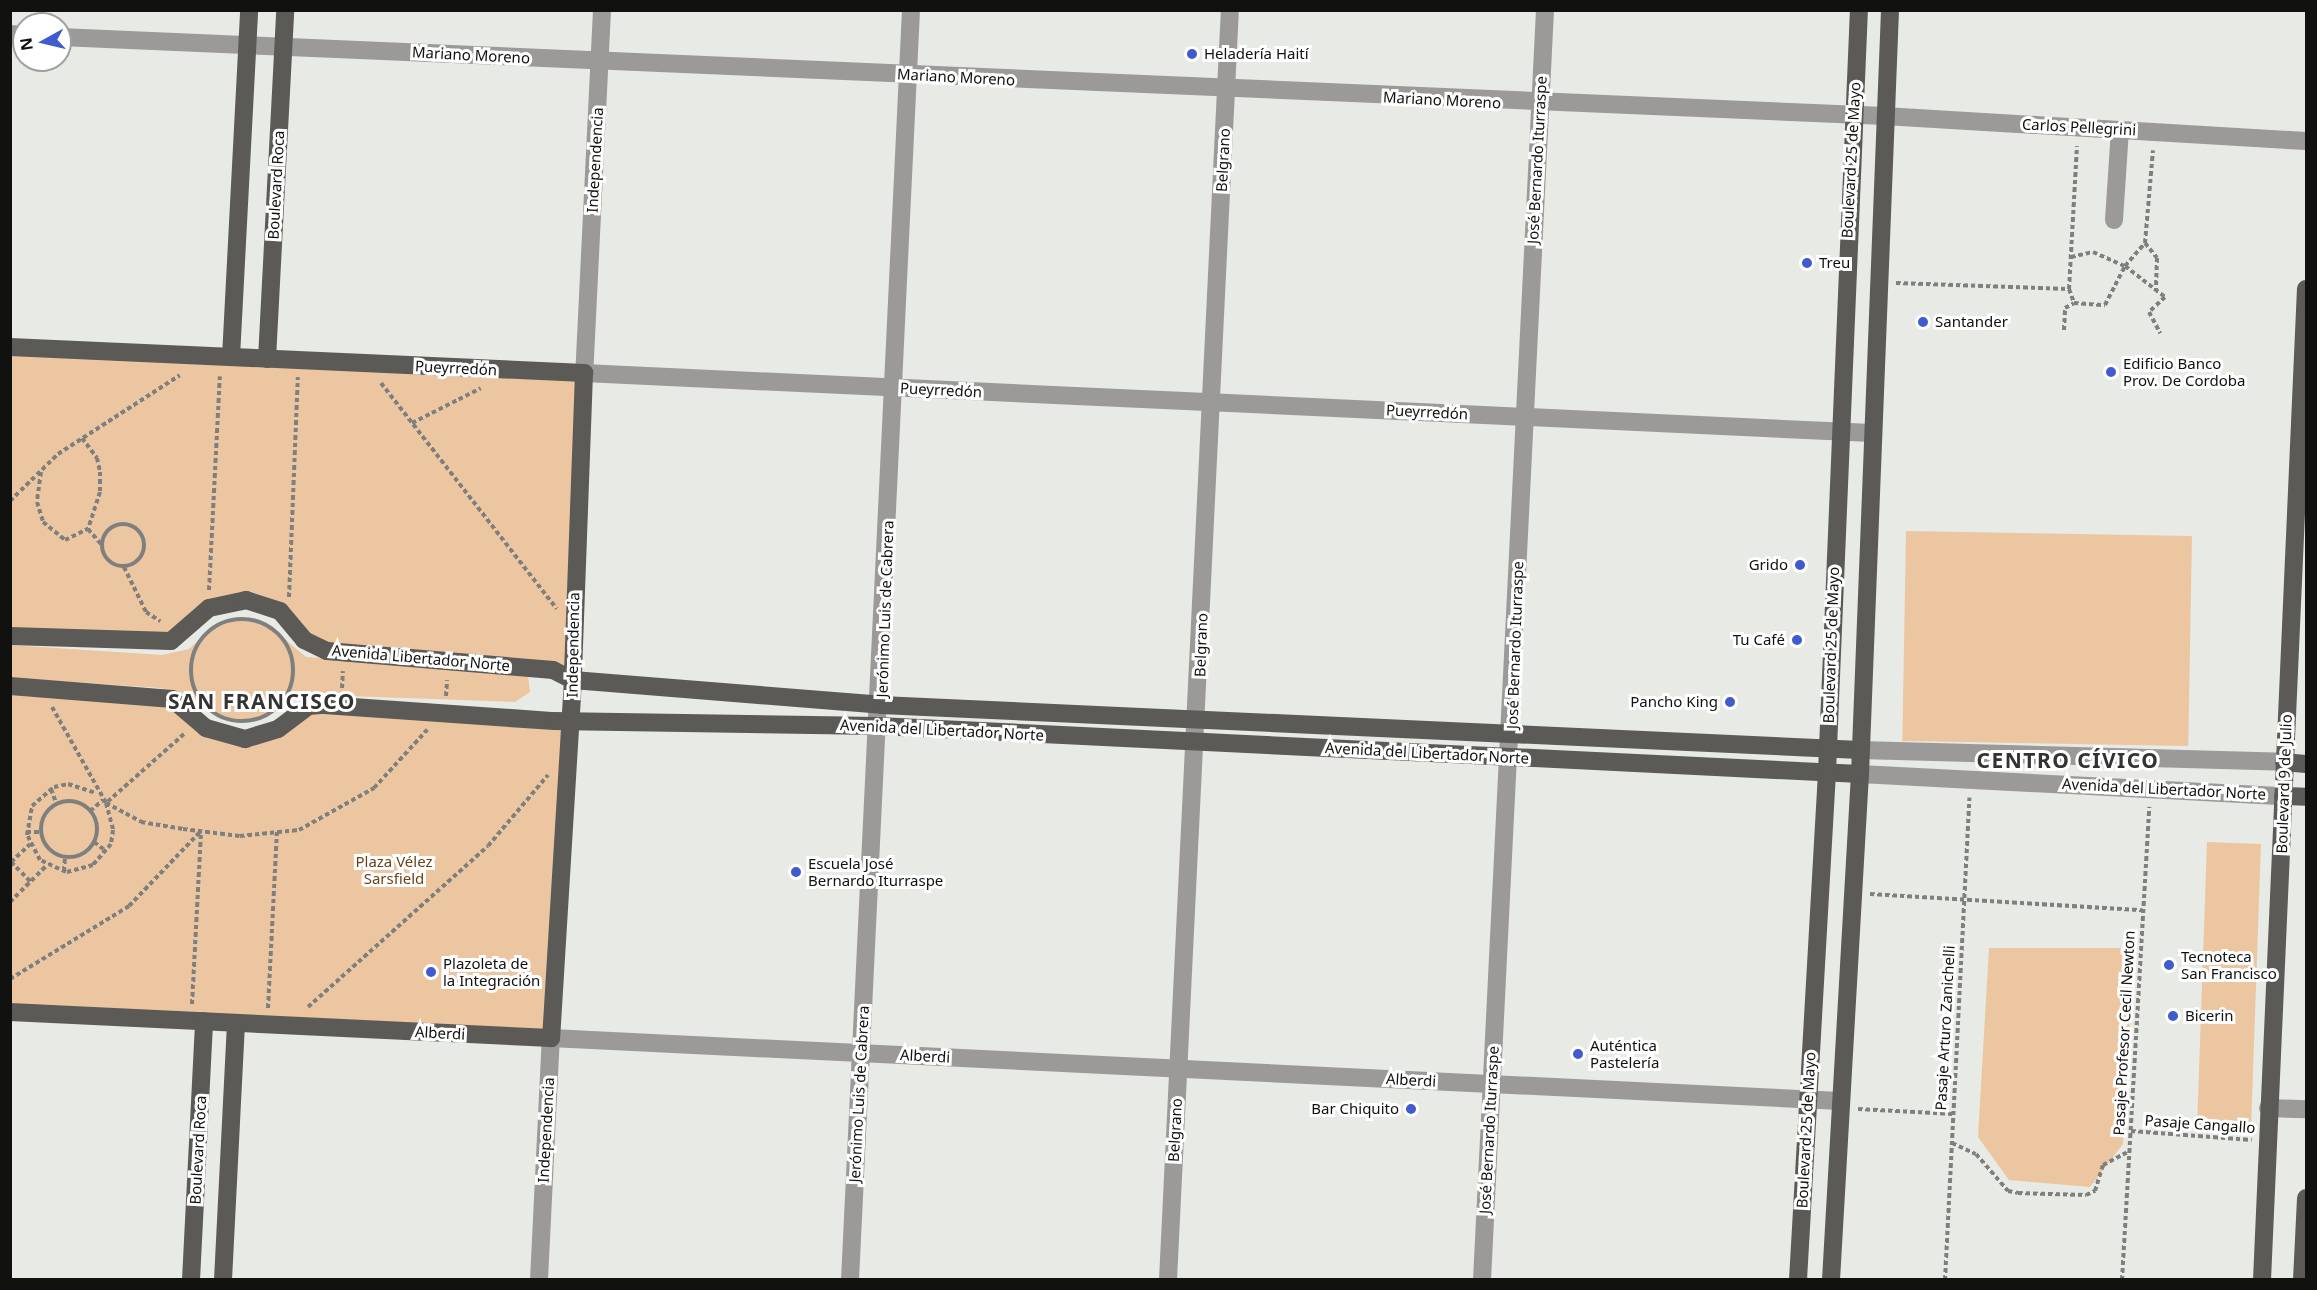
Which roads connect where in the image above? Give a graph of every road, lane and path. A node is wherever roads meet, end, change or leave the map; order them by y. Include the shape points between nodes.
1 (249, 10) edge
2 (285, 10) edge
3 (602, 10) edge
4 (911, 10) edge
5 (1230, 10) edge
6 (1545, 10) edge
7 (1859, 10) edge
8 (1890, 10) edge
9 (72, 38) edge
10 (247, 45) junction
11 (283, 47) junction
12 (600, 61) junction
13 (908, 75) junction
14 (1226, 90) junction
15 (1540, 104) junction
16 (1884, 116) junction
17 (1852, 118) junction
18 (2078, 127) junction
19 (2120, 130) junction
20 (2307, 141) edge
21 (2114, 220) dead end
22 (2145, 243) dead end
23 (1878, 283) junction
24 (2069, 289) junction
25 (2307, 289) edge
26 (2156, 290) junction
27 (2074, 303) junction
28 (2064, 330) dead end
29 (2160, 333) dead end
30 (10, 347) edge
31 (220, 357) junction
32 (267, 359) junction
33 (299, 361) junction
34 (365, 364) junction
35 (515, 370) junction
36 (584, 374) junction
37 (893, 388) junction
38 (1211, 403) junction
39 (1524, 417) junction
40 (412, 423) junction
41 (1839, 431) junction
42 (1872, 433) junction
43 (82, 438) junction
44 (2302, 457) edge
45 (41, 471) junction
46 (10, 501) edge
47 (88, 530) junction
48 (102, 545) junction
49 (124, 567) junction
50 (209, 609) junction
51 (284, 615) junction
52 (572, 628) junction
53 (183, 634) junction
54 (10, 636) edge
55 (285, 643) joint
56 (344, 652) junction
57 (573, 680) junction
58 (10, 686) edge
59 (46, 690) junction
60 (881, 705) junction
61 (341, 706) junction
62 (444, 711) junction
63 (191, 716) junction
64 (570, 718) junction
65 (1198, 719) junction
66 (878, 726) junction
67 (1511, 734) junction
68 (1196, 741) junction
69 (1827, 747) junction
70 (1860, 750) junction
71 (566, 754) junction
72 (1509, 757) junction
73 (2284, 762) junction
74 (2307, 764) edge
75 (1827, 772) junction
76 (1860, 774) junction
77 (1970, 778) junction
78 (2150, 788) junction
79 (51, 789) junction
80 (96, 793) junction
81 (2283, 796) junction
82 (2307, 797) edge
83 (104, 802) junction
84 (56, 803) junction
85 (90, 811) junction
86 (201, 831) junction
87 (27, 832) junction
88 (40, 832) junction
89 (277, 832) junction
90 (94, 842) junction
91 (30, 844) junction
92 (106, 851) junction
93 (65, 857) junction
94 (11, 862) edge
95 (47, 865) junction
96 (64, 871) junction
97 (31, 882) junction
98 (1852, 892) junction
99 (1963, 899) junction
100 (10, 902) edge
101 (2143, 910) junction
102 (10, 979) edge
103 (10, 1012) edge
104 (198, 1021) junction
105 (236, 1023) junction
106 (267, 1024) junction
107 (288, 1025) junction
108 (551, 1038) junction
109 (861, 1053) junction
110 (1178, 1068) junction
111 (1491, 1084) junction
112 (1807, 1099) junction
113 (1840, 1104) junction
114 (2268, 1108) junction
115 (2307, 1109) edge
116 (1953, 1114) junction
117 (2131, 1131) junction
118 (2267, 1141) junction
119 (1952, 1143) junction
120 (2130, 1151) junction
121 (2307, 1198) edge
122 (191, 1280) edge
123 (224, 1280) edge
124 (539, 1280) edge
125 (850, 1280) edge
126 (1168, 1280) edge
127 (1482, 1280) edge
128 (1798, 1280) edge
129 (1831, 1280) edge
130 (1946, 1280) edge
131 (2122, 1280) edge
132 (2262, 1280) edge
133 (2302, 1280) edge

1 - 10 main road
2 - 11 main road, Boulevard Roca
3 - 12 street, Independencia
4 - 13 street, Jerónimo Luis de Cabrera
5 - 14 street, Belgrano
6 - 15 street, José Bernardo Iturraspe
7 - 17 main road, Boulevard 25 de Mayo
8 - 16 main road, Boulevard 25 de Mayo
9 - 10 street, Mariano Moreno
10 - 11 street, Mariano Moreno
10 - 31 main road
11 - 12 street, Mariano Moreno
11 - 32 main road, Boulevard Roca
12 - 13 street, Mariano Moreno
12 - 36 street, Independencia
13 - 14 street, Mariano Moreno
13 - 37 street, Jerónimo Luis de Cabrera
14 - 15 street, Mariano Moreno
14 - 38 street, Belgrano
15 - 17 street, Mariano Moreno
15 - 39 street, José Bernardo Iturraspe
16 - 17 street, Carlos Pellegrini
16 - 18 street, Carlos Pellegrini
16 - 23 main road, Boulevard 25 de Mayo
17 - 41 main road, Boulevard 25 de Mayo
18 - 19 street, Carlos Pellegrini
18 - 24 path
19 - 20 street, Carlos Pellegrini
19 - 21 street
22 - 26 path via 2157,258
23 - 24 path
23 - 42 main road, Boulevard 25 de Mayo
24 - 27 path
25 - 44 main road, Boulevard 9 de Julio
26 - 27 path via 2125,266 2105,305
26 - 29 path via 2165,297 2149,312
27 - 28 path via 2065,308
30 - 31 main road, Pueyrredón
31 - 32 main road, Pueyrredón
31 - 43 path
31 - 50 path
32 - 33 main road, Pueyrredón
33 - 34 main road, Pueyrredón
33 - 51 path via 290,596
34 - 35 main road, Pueyrredón
34 - 40 path
35 - 36 main road, Pueyrredón
35 - 40 path
36 - 37 street, Pueyrredón
36 - 52 main road, Independencia
37 - 38 street, Pueyrredón
37 - 60 street, Jerónimo Luis de Cabrera
38 - 39 street, Pueyrredón
38 - 65 street, Belgrano
39 - 41 street, Pueyrredón
39 - 67 street, José Bernardo Iturraspe
40 - 52 path
41 - 42 street, Pueyrredón
41 - 69 main road, Boulevard 25 de Mayo
42 - 70 main road, Boulevard 25 de Mayo
43 - 45 path
43 - 47 path via 97,458 100,472 100,492
44 - 73 main road, Boulevard 9 de Julio
45 - 46 path
45 - 47 path via 37,502 43,522 65,540
47 - 48 path
48 - 49 path via 108,561
48 - 49 path via 115,525 129,525 140,533 142,553
49 - 53 path via 146,612
50 - 51 main road, Avenida Libertador Norte via 246,600
50 - 53 main road
51 - 56 main road, Avenida Libertador Norte via 304,640
52 - 57 main road, Independencia
53 - 54 main road via 171,641
55 - 55 path via 292,658 289,692 266,716 231,721 202,703 190,672 198,644 211,628 243,618 259,622
56 - 57 main road, Avenida Libertador Norte via 553,670
56 - 61 path
57 - 60 main road, Avenida del Libertador Norte
57 - 64 main road, Independencia
58 - 59 main road
59 - 63 main road via 172,699
59 - 80 path
60 - 65 main road, Avenida del Libertador Norte
60 - 66 street, Jerónimo Luis de Cabrera
61 - 62 main road
61 - 63 main road via 308,706 278,729 245,739 221,736
62 - 64 main road
62 - 89 path via 374,788 299,830
63 - 83 path via 182,740
64 - 66 main road, Avenida del Libertador Norte
64 - 71 main road, Independencia
65 - 67 main road, Avenida del Libertador Norte
65 - 68 street, Belgrano
66 - 68 main road, Avenida del Libertador Norte
66 - 109 street, Jerónimo Luis de Cabrera
67 - 69 main road, Avenida del Libertador Norte
67 - 72 street, José Bernardo Iturraspe
68 - 72 main road, Avenida del Libertador Norte
68 - 110 street, Belgrano
69 - 70 main road, Avenida del Libertador Norte
69 - 75 main road, Boulevard 25 de Mayo
70 - 73 street, Avenida del Libertador Norte
70 - 76 main road, Boulevard 25 de Mayo
71 - 107 path via 488,846
71 - 108 main road, Independencia
72 - 75 main road, Avenida del Libertador Norte
72 - 111 street, José Bernardo Iturraspe
73 - 74 main road
73 - 81 main road, Boulevard 9 de Julio
75 - 76 main road, Avenida del Libertador Norte
75 - 112 main road, Boulevard 25 de Mayo
76 - 77 street, Avenida del Libertador Norte
76 - 98 main road, Boulevard 25 de Mayo
77 - 78 street, Avenida del Libertador Norte
77 - 99 path, Pasaje Arturo Zanichelli
78 - 81 street, Avenida del Libertador Norte
78 - 101 path, Pasaje Profesor Cecil Newton
79 - 80 path via 68,784
79 - 84 path
79 - 87 path via 32,806
80 - 83 path
81 - 82 main road
81 - 114 main road, Boulevard 9 de Julio
83 - 85 path
83 - 86 path via 141,822
83 - 92 path via 113,830
84 - 85 path via 71,800
84 - 88 path via 42,818
85 - 90 path via 97,823
86 - 89 path
86 - 102 path via 129,906
86 - 104 path
87 - 88 path
87 - 91 path
88 - 93 path via 45,844
89 - 106 path
90 - 92 path
90 - 93 path via 79,855
91 - 94 path
91 - 95 path
92 - 96 path via 93,865
93 - 96 path
94 - 97 path
95 - 96 path
95 - 97 path
97 - 100 path
98 - 99 path
98 - 113 main road, Boulevard 25 de Mayo
99 - 101 path
99 - 116 path, Pasaje Arturo Zanichelli
101 - 117 path, Pasaje Profesor Cecil Newton
103 - 104 main road, Alberdi
104 - 105 main road, Alberdi
104 - 122 main road, Boulevard Roca
105 - 106 main road, Alberdi
105 - 123 main road
106 - 107 main road, Alberdi
107 - 108 main road, Alberdi
108 - 109 street, Alberdi
108 - 124 street, Independencia
109 - 110 street, Alberdi
109 - 125 street, Jerónimo Luis de Cabrera
110 - 111 street, Alberdi
110 - 126 street, Belgrano
111 - 112 street, Alberdi
111 - 127 street, José Bernardo Iturraspe
112 - 113 street, Alberdi
112 - 128 main road, Boulevard 25 de Mayo
113 - 116 path
113 - 129 main road, Boulevard 25 de Mayo
114 - 115 street
114 - 118 main road, Boulevard 9 de Julio
116 - 119 path, Pasaje Arturo Zanichelli
117 - 118 path, Pasaje Cangallo
117 - 120 path, Pasaje Profesor Cecil Newton
118 - 132 main road, Boulevard 9 de Julio
119 - 120 path via 1976,1154 2008,1191 2018,1193 2086,1195 2095,1191 2103,1165
119 - 130 path, Pasaje Arturo Zanichelli
120 - 131 path, Pasaje Profesor Cecil Newton
121 - 133 main road

